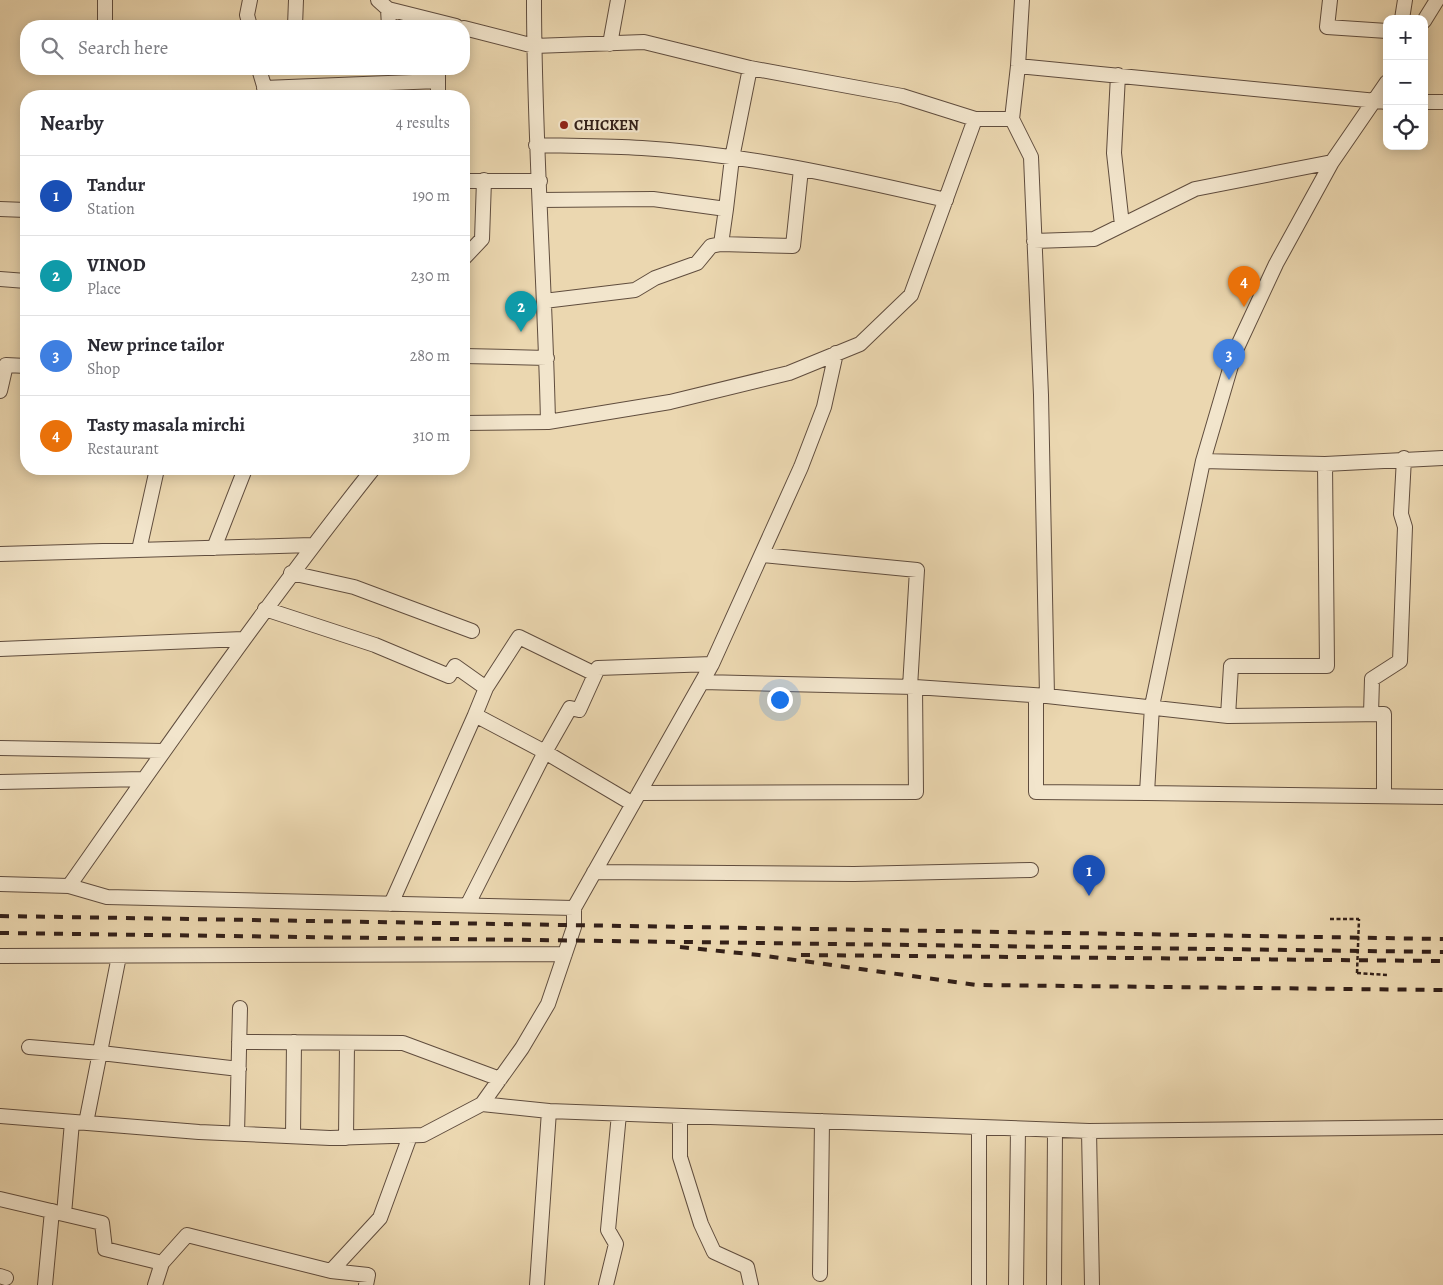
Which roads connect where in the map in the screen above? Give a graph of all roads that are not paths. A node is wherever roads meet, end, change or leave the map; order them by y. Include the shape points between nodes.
1 (105, 0) edge
2 (250, 0) edge
3 (296, 0) edge
4 (534, 0) edge
5 (618, 0) edge
6 (1022, 0) edge
7 (1330, 0) edge
8 (1405, 0) edge
9 (1437, 0) edge
10 (383, 5) edge
11 (1403, 15) edge
12 (1428, 15) edge
13 (105, 20) edge
14 (248, 20) edge
15 (295, 20) edge
16 (387, 20) edge
17 (425, 20) edge
18 (470, 30) edge
19 (1383, 31) edge
20 (610, 44) junction
21 (534, 46) junction
22 (1018, 66) junction
23 (750, 68) junction
24 (261, 75) edge
25 (438, 75) edge
26 (1118, 75) junction
27 (264, 90) edge
28 (285, 90) edge
29 (438, 90) edge
30 (1381, 102) edge
31 (1428, 102) edge
32 (1443, 102) edge
33 (975, 119) junction
34 (1012, 119) junction
35 (536, 145) junction
36 (732, 158) junction
37 (1332, 162) junction
38 (801, 168) junction
39 (484, 180) junction
40 (470, 181) edge
41 (540, 181) junction
42 (540, 200) junction
43 (946, 200) junction
44 (0, 209) edge
45 (726, 209) junction
46 (20, 210) edge
47 (1122, 225) junction
48 (1034, 241) junction
49 (721, 244) junction
50 (470, 252) edge
51 (0, 279) edge
52 (20, 281) edge
53 (544, 300) junction
54 (836, 354) junction
55 (470, 356) edge
56 (547, 358) junction
57 (20, 365) edge
58 (0, 391) edge
59 (548, 422) junction
60 (470, 423) edge
61 (1404, 458) junction
62 (1443, 458) edge
63 (1203, 462) junction
64 (1325, 464) junction
65 (156, 475) edge
66 (244, 475) edge
67 (368, 475) edge
68 (312, 545) junction
69 (214, 548) junction
70 (139, 550) junction
71 (0, 554) edge
72 (762, 555) junction
73 (291, 573) junction
74 (265, 609) junction
75 (472, 632) dead end
76 (243, 639) junction
77 (0, 649) edge
78 (712, 664) junction
79 (595, 674) junction
80 (702, 682) junction
81 (912, 687) junction
82 (486, 688) junction
83 (1041, 696) junction
84 (1152, 706) junction
85 (1371, 714) junction
86 (475, 715) junction
87 (1228, 716) junction
88 (0, 748) edge
89 (163, 751) junction
90 (545, 752) junction
91 (144, 779) junction
92 (0, 782) edge
93 (1148, 786) junction
94 (1384, 796) junction
95 (1443, 797) edge
96 (636, 799) junction
97 (1031, 870) dead end
98 (594, 872) junction
99 (0, 884) edge
100 (69, 886) junction
101 (391, 904) junction
102 (468, 904) junction
103 (574, 908) junction
104 (565, 954) junction
105 (0, 956) edge
106 (119, 956) junction
107 (240, 1008) dead end
108 (239, 1042) junction
109 (294, 1042) junction
110 (347, 1043) junction
111 (29, 1048) dead end
112 (101, 1053) junction
113 (239, 1069) junction
114 (500, 1079) junction
115 (482, 1104) junction
116 (549, 1111) junction
117 (619, 1114) junction
118 (0, 1116) edge
119 (680, 1116) junction
120 (822, 1121) junction
121 (72, 1122) junction
122 (86, 1123) junction
123 (979, 1127) junction
124 (1443, 1127) edge
125 (1018, 1128) junction
126 (1055, 1130) junction
127 (1089, 1131) junction
128 (237, 1134) junction
129 (293, 1136) junction
130 (410, 1136) junction
131 (346, 1138) junction
132 (0, 1199) edge
133 (58, 1213) junction
134 (162, 1263) junction
135 (332, 1271) junction
136 (820, 1274) dead end
137 (45, 1285) edge
138 (156, 1285) edge
139 (366, 1285) edge
140 (537, 1285) edge
141 (606, 1285) edge
142 (751, 1285) edge
143 (979, 1285) edge
144 (1016, 1285) edge
145 (1054, 1285) edge
146 (1092, 1285) edge

1 - 13 street
2 - 14 street
3 - 15 street
4 - 21 street
5 - 20 street
6 - 22 street
7 - 19 street via 1327,28
8 - 11 street
9 - 12 street
10 - 16 street
10 - 17 street
18 - 21 street
20 - 21 street
20 - 23 street via 644,42
21 - 35 street
22 - 26 street
22 - 34 street
23 - 33 street via 902,96
23 - 36 street
24 - 27 street
25 - 28 street
25 - 29 street
26 - 30 street
26 - 47 street via 1114,153
30 - 37 street
31 - 32 street
33 - 34 street
33 - 43 street
34 - 48 street via 1031,157
35 - 36 street via 643,148
35 - 41 street
36 - 38 street
36 - 45 street
37 - 47 street via 1196,189
37 - 63 street via 1276,264 1235,352
38 - 43 street
38 - 49 street via 793,246
39 - 40 street
39 - 41 street
39 - 50 street via 482,239
41 - 42 street
42 - 45 street via 653,199
42 - 53 street
43 - 54 street via 911,295 860,344
44 - 46 street
45 - 49 street
47 - 48 street via 1094,239
48 - 83 street via 1041,395
49 - 53 street via 711,246 697,263 655,278 635,290
51 - 52 street
53 - 56 street
54 - 59 street via 789,373 670,402
54 - 72 street via 820,416
55 - 56 street
56 - 59 street
57 - 58 street via 6,364
59 - 60 street
61 - 62 street
61 - 64 street
61 - 85 street via 1400,661 1372,679
63 - 64 street
63 - 84 street
64 - 87 street via 1327,666 1230,666
65 - 70 street
66 - 69 street
67 - 68 street
68 - 69 street
68 - 73 street
69 - 70 street
70 - 71 street
72 - 78 street
72 - 81 street via 917,570
73 - 74 street
73 - 75 street via 354,587
74 - 76 street
74 - 82 street via 375,645 449,676 455,666
76 - 77 street
76 - 89 street
78 - 79 street via 598,668
78 - 80 street
79 - 82 street via 519,637
79 - 90 street via 579,710 570,708
80 - 81 street
80 - 96 street
81 - 83 street
81 - 96 street via 916,792
82 - 86 street
83 - 84 street
83 - 93 street via 1036,792
84 - 87 street
84 - 93 street
85 - 87 street
85 - 94 street via 1384,714
86 - 90 street
86 - 101 street
88 - 89 street
89 - 91 street
90 - 96 street
90 - 102 street
91 - 92 street
91 - 100 street
93 - 94 street
94 - 95 street
96 - 98 street
97 - 98 street via 854,874
98 - 103 street
99 - 100 street
100 - 101 street via 107,897
101 - 102 street
102 - 103 street
103 - 104 street via 574,927
104 - 106 street
104 - 114 street via 548,1004
105 - 106 street
106 - 112 street
107 - 108 street
108 - 109 street
108 - 113 street
109 - 110 street
109 - 129 street
110 - 114 street via 403,1043
110 - 131 street
111 - 112 street
112 - 113 street
112 - 122 street
113 - 128 street
114 - 115 street
115 - 116 street
115 - 130 street via 423,1135
116 - 117 street
116 - 140 street
117 - 119 street
117 - 141 street via 608,1230 616,1244
118 - 121 street
119 - 120 street
119 - 142 street via 680,1157 701,1224 714,1252 747,1267
120 - 123 street
120 - 136 street
121 - 122 street
121 - 133 street
122 - 128 street
123 - 125 street
123 - 143 street
124 - 127 street
125 - 126 street
125 - 144 street
126 - 127 street
126 - 145 street
127 - 146 street
128 - 129 street
129 - 131 street
130 - 131 street
130 - 135 street via 380,1218
132 - 133 street
133 - 134 street via 102,1224 105,1249
133 - 137 street
134 - 135 street via 187,1235
134 - 138 street
135 - 139 street via 368,1275

